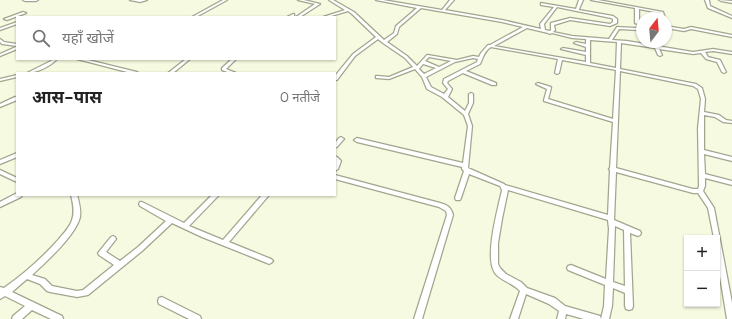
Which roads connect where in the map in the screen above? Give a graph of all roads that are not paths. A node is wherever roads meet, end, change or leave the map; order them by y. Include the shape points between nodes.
1 (24, 0) edge
2 (36, 0) edge
3 (132, 0) edge
4 (144, 0) edge
5 (225, 0) edge
6 (300, 0) edge
7 (331, 0) edge
8 (378, 0) edge
9 (452, 0) edge
10 (581, 0) edge
11 (593, 0) edge
12 (707, 0) edge
13 (721, 0) edge
14 (400, 2) edge
15 (732, 2) edge
16 (317, 4) junction
17 (542, 4) dead end
18 (323, 5) dead end
19 (556, 6) junction
20 (420, 7) junction
21 (637, 8) junction
22 (348, 10) junction
23 (578, 10) junction
24 (443, 11) junction
25 (637, 12) edge
26 (661, 12) edge
27 (24, 13) dead end
28 (16, 16) edge
29 (16, 16) edge
30 (196, 16) edge
31 (299, 16) edge
32 (328, 16) edge
33 (731, 16) edge
34 (11, 18) junction
35 (512, 18) dead end
36 (16, 19) edge
37 (6, 20) dead end
38 (506, 22) junction
39 (16, 23) edge
40 (526, 27) junction
41 (672, 28) edge
42 (0, 29) edge
43 (636, 29) edge
44 (543, 31) junction
45 (514, 33) junction
46 (550, 33) junction
47 (522, 35) dead end
48 (732, 36) edge
49 (378, 37) junction
50 (588, 38) junction
51 (0, 40) edge
52 (610, 40) junction
53 (619, 41) junction
54 (384, 42) junction
55 (576, 43) dead end
56 (636, 44) edge
57 (16, 45) edge
58 (730, 45) dead end
59 (489, 46) junction
60 (588, 46) junction
61 (16, 48) edge
62 (657, 48) edge
63 (662, 48) edge
64 (563, 49) dead end
65 (703, 53) junction
66 (731, 53) edge
67 (588, 54) junction
68 (0, 55) edge
69 (660, 55) dead end
70 (481, 58) junction
71 (560, 58) junction
72 (54, 60) edge
73 (83, 60) edge
74 (187, 60) edge
75 (233, 60) edge
76 (454, 61) junction
77 (423, 62) junction
78 (588, 63) junction
79 (416, 68) junction
80 (439, 68) junction
81 (617, 69) junction
82 (31, 72) edge
83 (132, 72) edge
84 (171, 72) edge
85 (231, 72) edge
86 (464, 72) junction
87 (724, 72) dead end
88 (557, 73) dead end
89 (16, 76) edge
90 (424, 76) junction
91 (378, 77) dead end
92 (336, 78) edge
93 (0, 80) edge
94 (494, 84) dead end
95 (538, 84) dead end
96 (471, 94) dead end
97 (445, 97) junction
98 (16, 98) edge
99 (0, 106) edge
100 (702, 113) junction
101 (466, 114) junction
102 (615, 121) junction
103 (732, 122) edge
104 (341, 139) dead end
105 (357, 140) dead end
106 (336, 145) edge
107 (701, 151) junction
108 (16, 155) edge
109 (732, 159) edge
110 (0, 162) edge
111 (466, 168) junction
112 (612, 169) junction
113 (0, 172) edge
114 (702, 175) junction
115 (336, 177) edge
116 (16, 180) edge
117 (732, 183) edge
118 (504, 187) junction
119 (700, 191) junction
120 (17, 196) edge
121 (74, 196) edge
122 (215, 196) edge
123 (265, 196) edge
124 (458, 198) dead end
125 (142, 204) dead end
126 (0, 206) edge
127 (611, 219) junction
128 (170, 221) junction
129 (185, 226) junction
130 (626, 229) dead end
131 (638, 233) dead end
132 (717, 235) edge
133 (113, 239) dead end
134 (225, 242) junction
135 (720, 255) edge
136 (269, 261) dead end
137 (120, 265) junction
138 (571, 268) dead end
139 (26, 276) junction
140 (609, 284) junction
141 (524, 290) junction
142 (628, 291) junction
143 (2, 293) edge
144 (162, 301) dead end
145 (32, 305) junction
146 (628, 306) dead end
147 (563, 309) junction
148 (16, 319) edge
149 (59, 319) edge
150 (197, 319) edge
151 (418, 319) edge
152 (514, 319) edge
153 (561, 319) edge
154 (597, 319) edge
155 (605, 319) edge
156 (731, 319) edge

1 - 2 street
3 - 4 street
5 - 30 street
6 - 16 street
7 - 22 street
8 - 14 street
9 - 24 street
10 - 23 street
11 - 21 street
12 - 33 street via 709,7
13 - 15 street
14 - 20 street
16 - 18 street
16 - 31 street
17 - 19 street
19 - 23 street
19 - 44 street via 542,24
20 - 24 street
20 - 54 street
21 - 25 street
21 - 26 street
22 - 32 street
22 - 49 street
23 - 46 street via 612,17 615,19 614,23 568,20 551,24 553,30
24 - 38 street
27 - 28 street
29 - 34 street
34 - 36 street
34 - 37 street
35 - 38 street
38 - 40 street
39 - 42 street
40 - 44 street
40 - 45 street
41 - 48 street via 689,28
43 - 52 street via 618,28
44 - 46 street
45 - 47 street
45 - 59 street
46 - 50 street
49 - 54 street
49 - 92 street via 354,55
50 - 52 street
50 - 60 street
51 - 57 street
52 - 53 street
53 - 56 street
53 - 81 street
54 - 79 street via 406,57
55 - 60 street
58 - 66 street
59 - 70 street
59 - 71 street
60 - 67 street
61 - 68 street
62 - 69 street
63 - 65 street
64 - 67 street
65 - 66 street via 713,50
65 - 87 street via 707,58 719,61
67 - 78 street
70 - 76 street
70 - 86 street via 479,64
71 - 78 street
71 - 88 street
72 - 82 street
73 - 83 street
74 - 84 street
75 - 85 street via 223,69
76 - 77 street via 429,56
76 - 80 street
77 - 79 street
77 - 80 street
78 - 81 street
79 - 90 street
79 - 91 street via 389,78
80 - 90 street
81 - 100 street via 697,86 703,99
81 - 102 street
86 - 94 street
86 - 97 street via 446,81 450,89
89 - 93 street
90 - 97 street via 429,88
95 - 102 street via 549,88 546,100
96 - 101 street via 471,103
97 - 101 street
98 - 99 street
100 - 103 street
100 - 107 street
101 - 111 street via 470,126
102 - 112 street
104 - 106 street
105 - 111 street
107 - 109 street
107 - 114 street
108 - 110 street
111 - 118 street
111 - 124 street
112 - 119 street
112 - 127 street
113 - 116 street
114 - 117 street
114 - 119 street
115 - 151 street via 440,205 450,211
118 - 127 street
118 - 141 street via 497,226 495,264 499,272
119 - 132 street via 714,216
120 - 126 street
121 - 139 street via 77,214 72,227
122 - 129 street
123 - 134 street
125 - 128 street
127 - 131 street
127 - 140 street
128 - 129 street
128 - 137 street
129 - 134 street
130 - 142 street
133 - 137 street via 101,253
134 - 136 street
135 - 156 street
137 - 139 street via 89,290 80,294 50,289 42,281
138 - 140 street
139 - 143 street
140 - 142 street
140 - 155 street
141 - 147 street via 552,301
141 - 152 street
142 - 146 street
143 - 145 street
144 - 150 street
145 - 148 street
145 - 149 street
147 - 153 street
147 - 154 street

